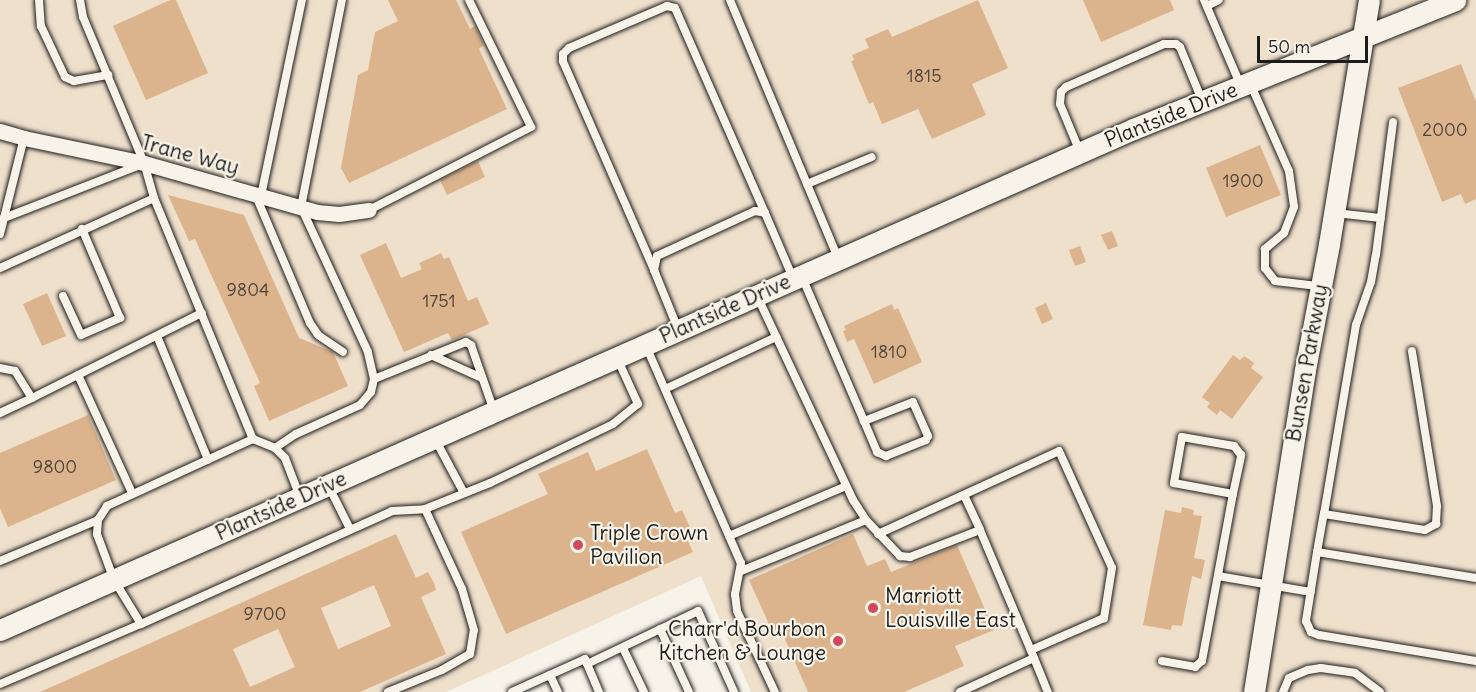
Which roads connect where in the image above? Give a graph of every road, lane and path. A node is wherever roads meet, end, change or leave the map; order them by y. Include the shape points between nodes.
1 (39, 0) edge
2 (80, 0) edge
3 (302, 0) edge
4 (342, 0) edge
5 (469, 0) edge
6 (730, 0) edge
7 (1220, 0) edge
8 (1369, 0) edge
9 (1455, 0) edge
10 (1205, 3) edge
11 (1364, 35) junction
12 (108, 75) junction
13 (1245, 84) junction
14 (1203, 101) junction
15 (1393, 122) dead end
16 (0, 131) edge
17 (24, 138) junction
18 (1080, 153) junction
19 (872, 157) dead end
20 (144, 163) junction
21 (807, 184) junction
22 (259, 195) junction
23 (154, 198) junction
24 (301, 207) junction
25 (369, 210) joint
26 (765, 213) junction
27 (1334, 213) junction
28 (4, 218) junction
29 (1381, 218) junction
30 (82, 229) junction
31 (0, 234) edge
32 (839, 259) junction
33 (0, 268) edge
34 (655, 272) junction
35 (797, 278) junction
36 (1320, 287) junction
37 (63, 296) dead end
38 (757, 296) junction
39 (202, 313) junction
40 (679, 330) junction
41 (157, 336) junction
42 (776, 337) junction
43 (645, 345) junction
44 (1412, 351) dead end
45 (343, 352) dead end
46 (431, 355) junction
47 (617, 357) junction
48 (0, 368) edge
49 (78, 375) junction
50 (483, 378) junction
51 (374, 379) junction
52 (664, 389) junction
53 (32, 398) junction
54 (494, 412) junction
55 (0, 413) edge
56 (864, 421) junction
57 (435, 438) junction
58 (253, 440) junction
59 (275, 448) junction
60 (208, 460) junction
61 (328, 485) junction
62 (846, 486) junction
63 (132, 493) junction
64 (464, 493) junction
65 (1233, 494) junction
66 (964, 495) junction
67 (300, 498) junction
68 (425, 509) junction
69 (1324, 514) junction
70 (98, 520) junction
71 (866, 520) junction
72 (350, 529) junction
73 (980, 530) junction
74 (878, 534) junction
75 (729, 536) junction
76 (1317, 552) junction
77 (0, 561) edge
78 (741, 571) junction
79 (1218, 576) junction
80 (1476, 578) edge
81 (114, 580) junction
82 (1270, 585) junction
83 (1311, 592) junction
84 (141, 624) junction
85 (660, 629) junction
86 (0, 630) edge
87 (623, 648) junction
88 (1033, 654) junction
89 (1162, 661) dead end
90 (1476, 661) edge
91 (587, 664) junction
92 (550, 675) junction
93 (0, 684) edge
94 (388, 692) edge
95 (512, 692) edge
96 (558, 692) edge
97 (599, 692) edge
98 (644, 692) edge
99 (689, 692) edge
100 (735, 692) edge
101 (775, 692) edge
102 (960, 692) edge
103 (1048, 692) edge
104 (1254, 692) edge
105 (1282, 692) edge
106 (1380, 692) edge

1 - 12 lane via 41,26 65,77 74,81
2 - 12 lane via 83,17
3 - 22 lane
4 - 24 lane
5 - 25 lane via 531,127
6 - 21 lane
7 - 10 lane
8 - 11 street, Bunsen Parkway
9 - 11 street, Plantside Drive
10 - 13 lane
11 - 13 street, Plantside Drive
11 - 27 street, Bunsen Parkway
12 - 20 lane
13 - 14 street, Plantside Drive
13 - 36 lane via 1289,171 1294,207 1284,233 1265,249 1265,268 1275,281
14 - 18 street, Plantside Drive
14 - 18 lane via 1180,47 1164,44 1061,92 1060,104
15 - 29 lane
16 - 17 street, Trane Way
17 - 20 street, Trane Way
17 - 28 lane
18 - 32 street, Plantside Drive
19 - 21 lane
20 - 22 street, Trane Way
20 - 23 lane
20 - 28 lane
21 - 32 lane
22 - 24 street, Trane Way
22 - 45 lane via 310,323 318,335
23 - 30 lane
23 - 39 lane
24 - 25 street, Trane Way via 339,214
24 - 51 lane via 368,352
26 - 34 lane via 754,211 657,256
26 - 34 lane via 675,8 667,6 569,48 562,61
26 - 35 lane
27 - 29 lane
27 - 36 street, Bunsen Parkway
28 - 31 lane
29 - 69 lane via 1371,282 1356,325
30 - 33 lane
30 - 37 lane via 120,318 81,335
32 - 35 street, Plantside Drive
34 - 40 lane
35 - 38 street, Plantside Drive
35 - 56 lane
36 - 82 street, Bunsen Parkway
38 - 40 street, Plantside Drive
38 - 42 lane
39 - 41 lane
39 - 58 lane
40 - 43 street, Plantside Drive
41 - 49 lane
41 - 60 lane
42 - 52 lane
42 - 62 lane
43 - 47 street, Plantside Drive
43 - 52 lane
44 - 69 lane via 1437,506 1436,524 1418,529
46 - 50 lane
46 - 50 lane via 466,342 471,345
46 - 51 lane
47 - 54 street, Plantside Drive
47 - 64 lane via 638,404 612,424
48 - 53 lane via 15,371
49 - 53 lane
49 - 63 lane
50 - 54 lane
51 - 59 lane via 371,392 360,405 296,434
52 - 75 lane
53 - 55 lane
54 - 57 street, Plantside Drive
56 - 56 lane via 881,456 928,436 913,402
57 - 61 street, Plantside Drive
57 - 64 lane
58 - 59 lane
58 - 60 lane
59 - 67 lane via 285,458
60 - 63 lane
61 - 67 street, Plantside Drive
61 - 72 lane
62 - 71 lane
62 - 75 lane
63 - 70 lane via 107,506
64 - 68 lane
65 - 65 lane via 1239,449 1182,437 1174,483
65 - 79 lane
66 - 73 lane
66 - 74 lane
66 - 88 lane via 1059,451 1112,568 1104,618
67 - 81 street, Plantside Drive
68 - 72 lane via 392,511
68 - 94 lane via 462,589 474,630 470,654
69 - 76 lane
70 - 77 lane
70 - 81 lane via 97,534
71 - 74 lane
71 - 78 lane
72 - 84 lane
73 - 74 lane via 910,557 900,556
73 - 88 lane
75 - 78 lane
76 - 80 lane
76 - 83 lane
78 - 101 lane via 735,594 737,611
79 - 82 lane
79 - 89 lane via 1200,665
81 - 84 lane
81 - 86 street, Plantside Drive
82 - 83 lane
82 - 104 street, Bunsen Parkway
83 - 90 lane via 1306,621 1311,632
84 - 93 lane
85 - 87 lane
85 - 99 lane
85 - 100 lane via 698,611
87 - 91 lane
87 - 98 lane
88 - 102 lane
88 - 103 lane
91 - 92 lane via 585,659
91 - 97 lane
92 - 95 lane
92 - 96 lane
105 - 106 lane via 1289,678 1321,668 1355,673

